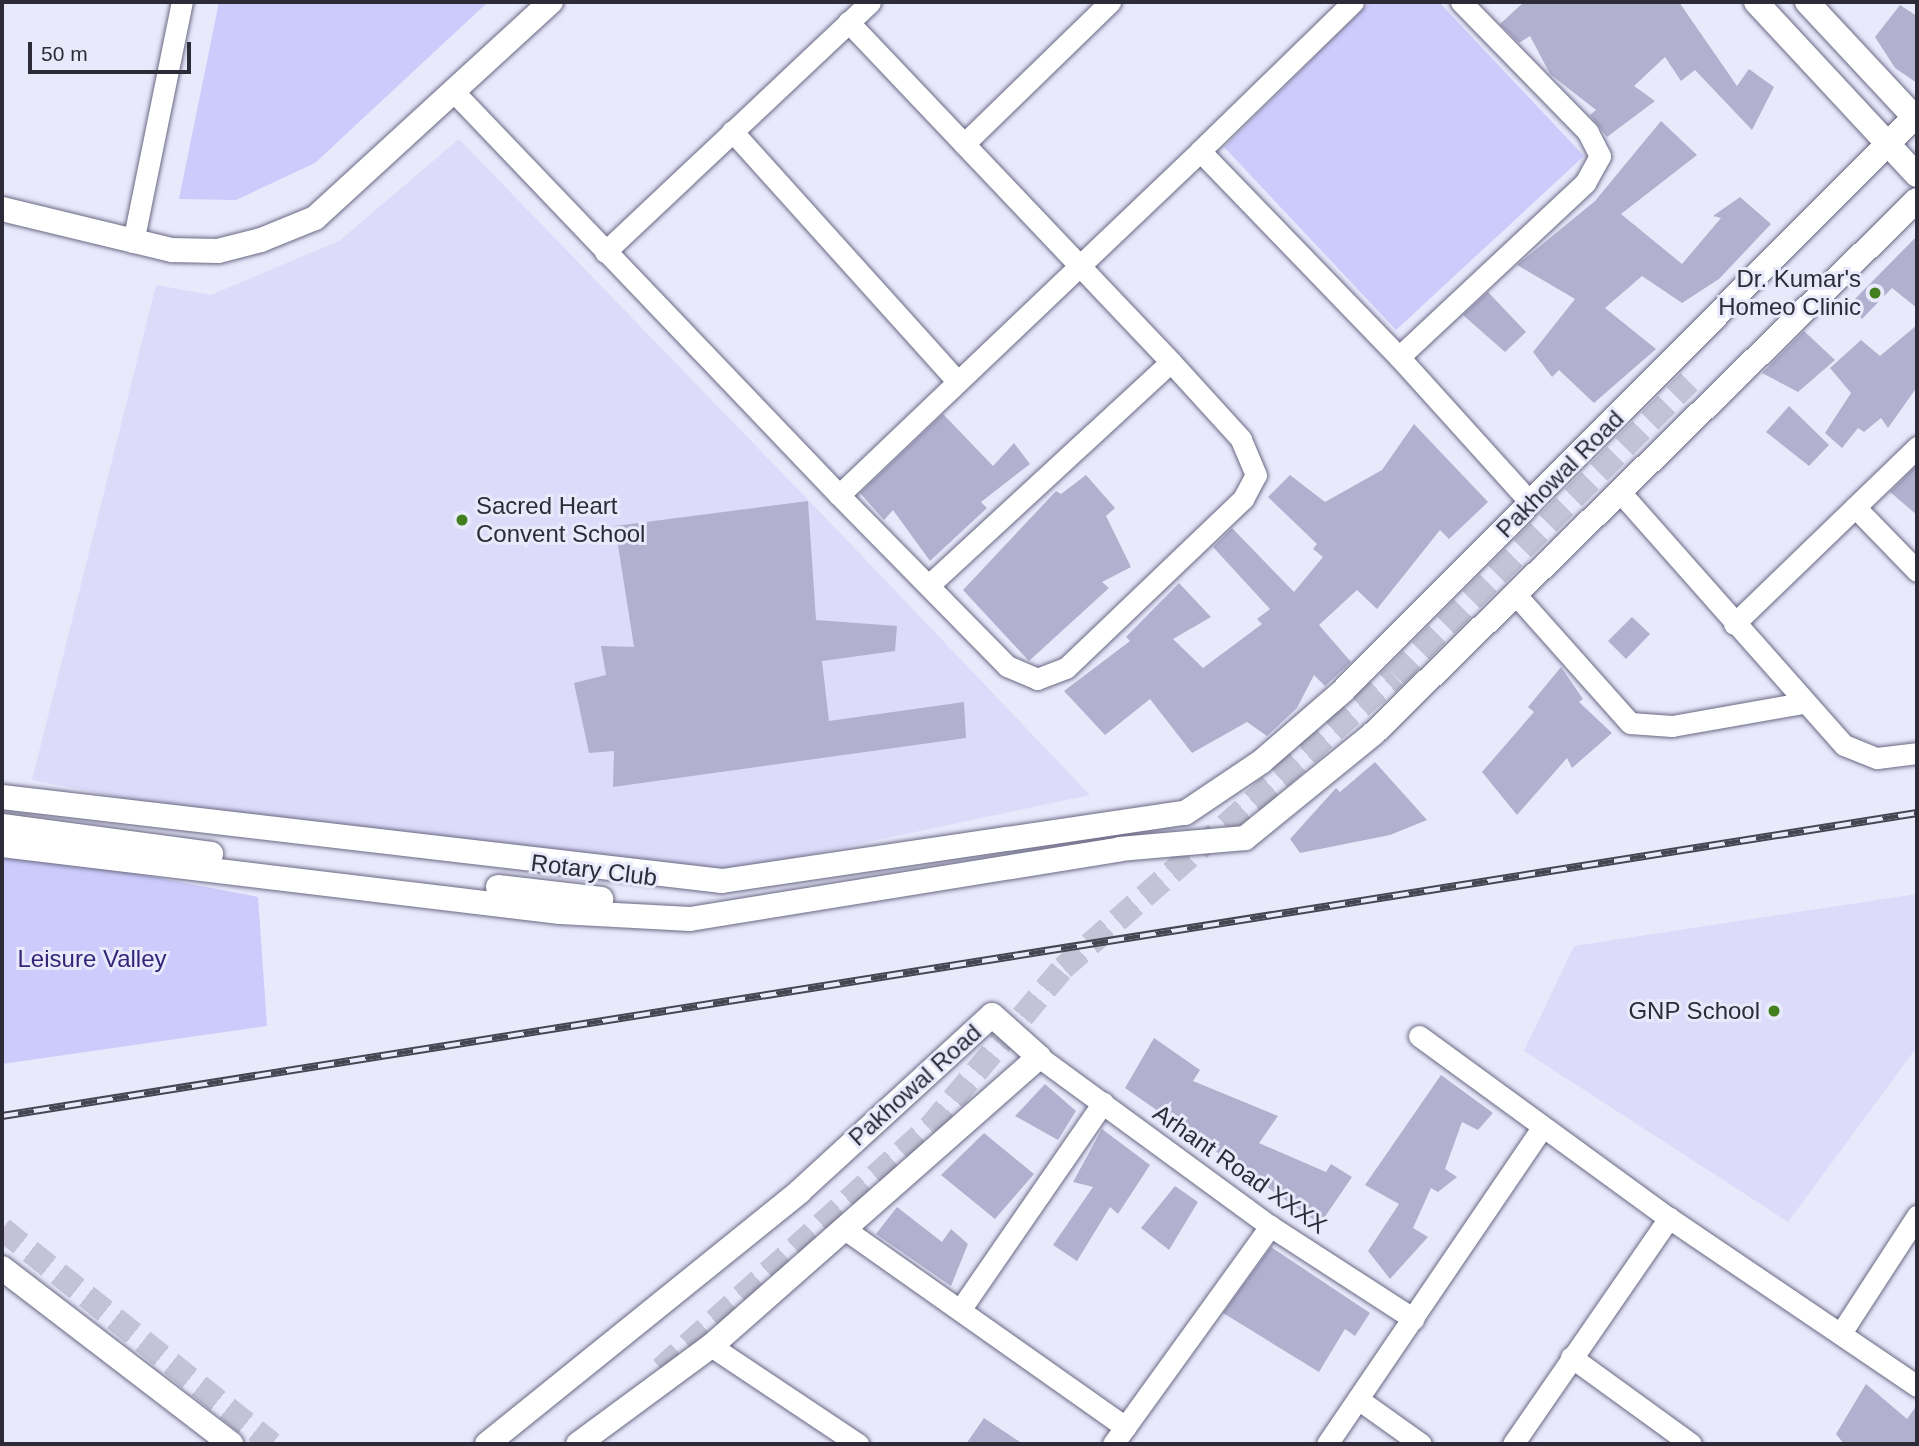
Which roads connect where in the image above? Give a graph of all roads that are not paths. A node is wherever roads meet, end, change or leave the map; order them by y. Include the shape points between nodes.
1 (182, 2) edge
2 (551, 2) edge
3 (870, 2) edge
4 (1110, 2) edge
5 (1353, 2) edge
6 (1461, 2) edge
7 (1756, 2) edge
8 (1808, 2) edge
9 (848, 22) junction
10 (455, 93) junction
11 (1916, 117) edge
12 (732, 131) junction
13 (1885, 141) junction
14 (964, 144) junction
15 (1200, 151) junction
16 (1917, 175) edge
17 (1917, 200) edge
18 (2, 209) edge
19 (132, 242) junction
20 (605, 252) junction
21 (1077, 261) junction
22 (1399, 357) junction
23 (1171, 362) junction
24 (956, 380) junction
25 (1917, 447) edge
26 (1620, 492) junction
27 (839, 495) junction
28 (1531, 503) junction
29 (1856, 507) junction
30 (1917, 571) edge
31 (929, 585) junction
32 (1516, 595) junction
33 (1734, 624) junction
34 (1803, 703) junction
35 (1917, 753) edge
36 (2, 797) edge
37 (1185, 813) joint
38 (1119, 819) junction
39 (2, 826) edge
40 (2, 845) edge
41 (1120, 849) junction
42 (722, 881) junction
43 (1419, 1036) dead end
44 (1039, 1057) junction
45 (1102, 1103) junction
46 (1542, 1128) junction
47 (1917, 1216) edge
48 (1669, 1218) junction
49 (1270, 1226) junction
50 (846, 1230) junction
51 (2, 1268) edge
52 (960, 1310) junction
53 (1414, 1319) junction
54 (1841, 1334) junction
55 (711, 1346) junction
56 (1571, 1357) junction
57 (1917, 1386) edge
58 (1358, 1399) junction
59 (1119, 1436) edge
60 (231, 1444) edge
61 (487, 1444) edge
62 (578, 1444) edge
63 (858, 1444) edge
64 (1327, 1444) edge
65 (1421, 1444) edge
66 (1513, 1444) edge
67 (1691, 1444) edge

1 - 19 street
2 - 10 street
3 - 9 street
4 - 14 street
5 - 15 street
6 - 22 street via 1588,132 1600,156 1585,183
7 - 13 street
8 - 11 street
9 - 12 street
9 - 14 street
10 - 19 street via 315,218 218,251
10 - 20 street
11 - 13 street, Pakhowal Road
12 - 20 street
12 - 24 street
13 - 16 street
13 - 28 street, Pakhowal Road
14 - 21 street
15 - 21 street
15 - 22 street
17 - 26 street
18 - 19 street
20 - 27 street
21 - 23 street
21 - 24 street
22 - 28 street
23 - 31 street
23 - 31 street via 1241,439 1256,475 1243,499 1066,668 1037,679 1007,666
24 - 27 street
25 - 29 street
26 - 32 street
26 - 33 street
27 - 31 street
28 - 37 street, Pakhowal Road via 1344,690 1261,762
29 - 30 street
29 - 33 street
32 - 34 street via 1630,723 1672,726
32 - 41 street via 1322,780 1245,838
33 - 34 street
34 - 35 street via 1860,754
36 - 42 street, Rotary Club
37 - 38 street, Rotary Club
38 - 41 street
38 - 42 street, Rotary Club
39 - 42 street via 671,907 698,903
40 - 41 street via 664,919
43 - 46 street
44 - 45 street, Arhant Road XXXX
44 - 50 street
44 - 61 street, Pakhowal Road via 992,1015 800,1191
45 - 49 street, Arhant Road XXXX
45 - 52 street
46 - 48 street
46 - 53 street
47 - 54 street
48 - 54 street
48 - 56 street
49 - 53 street, Arhant Road XXXX
49 - 59 street
50 - 52 street
50 - 55 street
51 - 60 street
52 - 59 street
53 - 58 street
54 - 57 street
55 - 62 street
55 - 63 street
56 - 66 street
56 - 67 street
58 - 64 street
58 - 65 street

